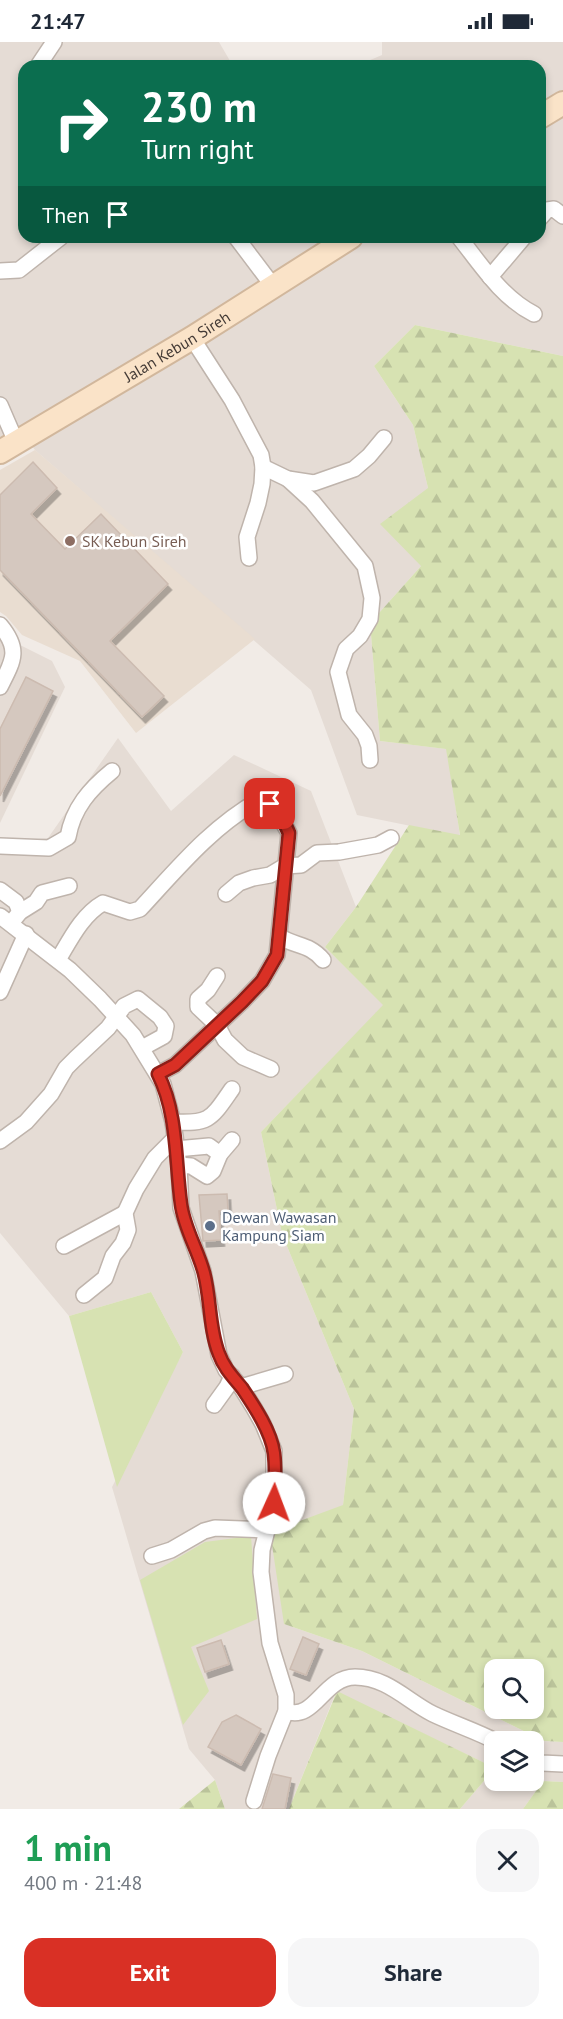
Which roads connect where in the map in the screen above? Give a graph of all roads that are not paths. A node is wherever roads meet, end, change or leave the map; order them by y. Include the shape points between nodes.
1 (54, 42) edge
2 (42, 60) edge
3 (563, 103) edge
4 (546, 113) edge
5 (546, 211) edge
6 (563, 216) edge
7 (53, 243) edge
8 (241, 243) edge
9 (341, 243) edge
10 (464, 243) edge
11 (519, 243) edge
12 (0, 271) edge
13 (490, 277) junction
14 (273, 286) junction
15 (534, 314) dead end
16 (192, 338) junction
17 (0, 405) edge
18 (384, 438) dead end
19 (8, 447) edge
20 (263, 466) junction
21 (288, 479) junction
22 (249, 558) dead end
23 (0, 625) edge
24 (0, 687) edge
25 (370, 760) dead end
26 (112, 771) dead end
27 (391, 838) dead end
28 (0, 846) edge
29 (285, 866) junction
30 (69, 886) dead end
31 (0, 890) edge
32 (226, 894) dead end
33 (10, 917) edge
34 (26, 934) junction
35 (279, 936) junction
36 (57, 960) junction
37 (323, 960) dead end
38 (217, 976) dead end
39 (0, 992) edge
40 (118, 1017) junction
41 (217, 1025) junction
42 (142, 1048) junction
43 (271, 1069) dead end
44 (158, 1074) junction
45 (232, 1089) dead end
46 (232, 1140) dead end
47 (0, 1141) edge
48 (176, 1143) junction
49 (220, 1154) junction
50 (125, 1213) junction
51 (64, 1246) dead end
52 (84, 1295) dead end
53 (285, 1374) dead end
54 (236, 1382) junction
55 (214, 1405) dead end
56 (266, 1530) junction
57 (153, 1556) dead end
58 (286, 1711) junction
59 (484, 1735) edge
60 (544, 1763) edge
61 (563, 1764) edge
62 (254, 1801) dead end

1 - 2 street
3 - 4 street
5 - 6 street via 554,209
7 - 12 street via 19,270
8 - 14 street
9 - 14 street, Jalan Kebun Sireh
10 - 13 street
11 - 13 street
13 - 15 street via 518,306
14 - 16 street, Jalan Kebun Sireh
16 - 19 street, Jalan Kebun Sireh
16 - 20 street via 232,400
17 - 19 street
18 - 21 street via 354,469 314,483
20 - 21 street
20 - 22 street via 258,503 247,537
21 - 25 street via 312,501 365,566 372,598 370,619 346,649 338,672 349,715 365,735
23 - 24 street via 13,643 14,659
26 - 28 street via 79,804 68,837 49,848
27 - 29 street via 378,845 317,853 301,865
29 - 32 street via 270,875 239,883
29 - 35 street
29 - 36 street via 289,833 276,810 261,799 200,843 140,909 130,912 103,903 95,908
30 - 33 street via 42,893 36,902
31 - 33 street via 16,902
33 - 34 street
34 - 36 street
34 - 39 street
35 - 37 street via 289,943 311,948
35 - 41 street via 277,955 262,981
36 - 40 street
38 - 41 street via 198,999 198,1007
40 - 42 street
40 - 42 street via 124,1006 138,999 160,1017 166,1026 164,1036
40 - 47 street via 66,1068 51,1094 26,1122
41 - 43 street via 225,1040 243,1057
41 - 44 street via 175,1065
42 - 44 street
44 - 48 street
45 - 48 street via 216,1112
46 - 49 street
48 - 49 street via 209,1146
48 - 49 street via 192,1166 207,1176
48 - 50 street via 148,1168
48 - 54 street via 182,1208 203,1271 219,1355
50 - 51 street
50 - 52 street via 128,1230 123,1243 105,1278
53 - 54 street
54 - 55 street via 227,1387
54 - 56 street via 263,1424 274,1451 274,1503
56 - 57 street via 215,1528
56 - 58 street via 262,1589 270,1643 286,1695
58 - 59 street via 306,1712 329,1687 354,1676 390,1686 429,1712
58 - 62 street
60 - 61 street

